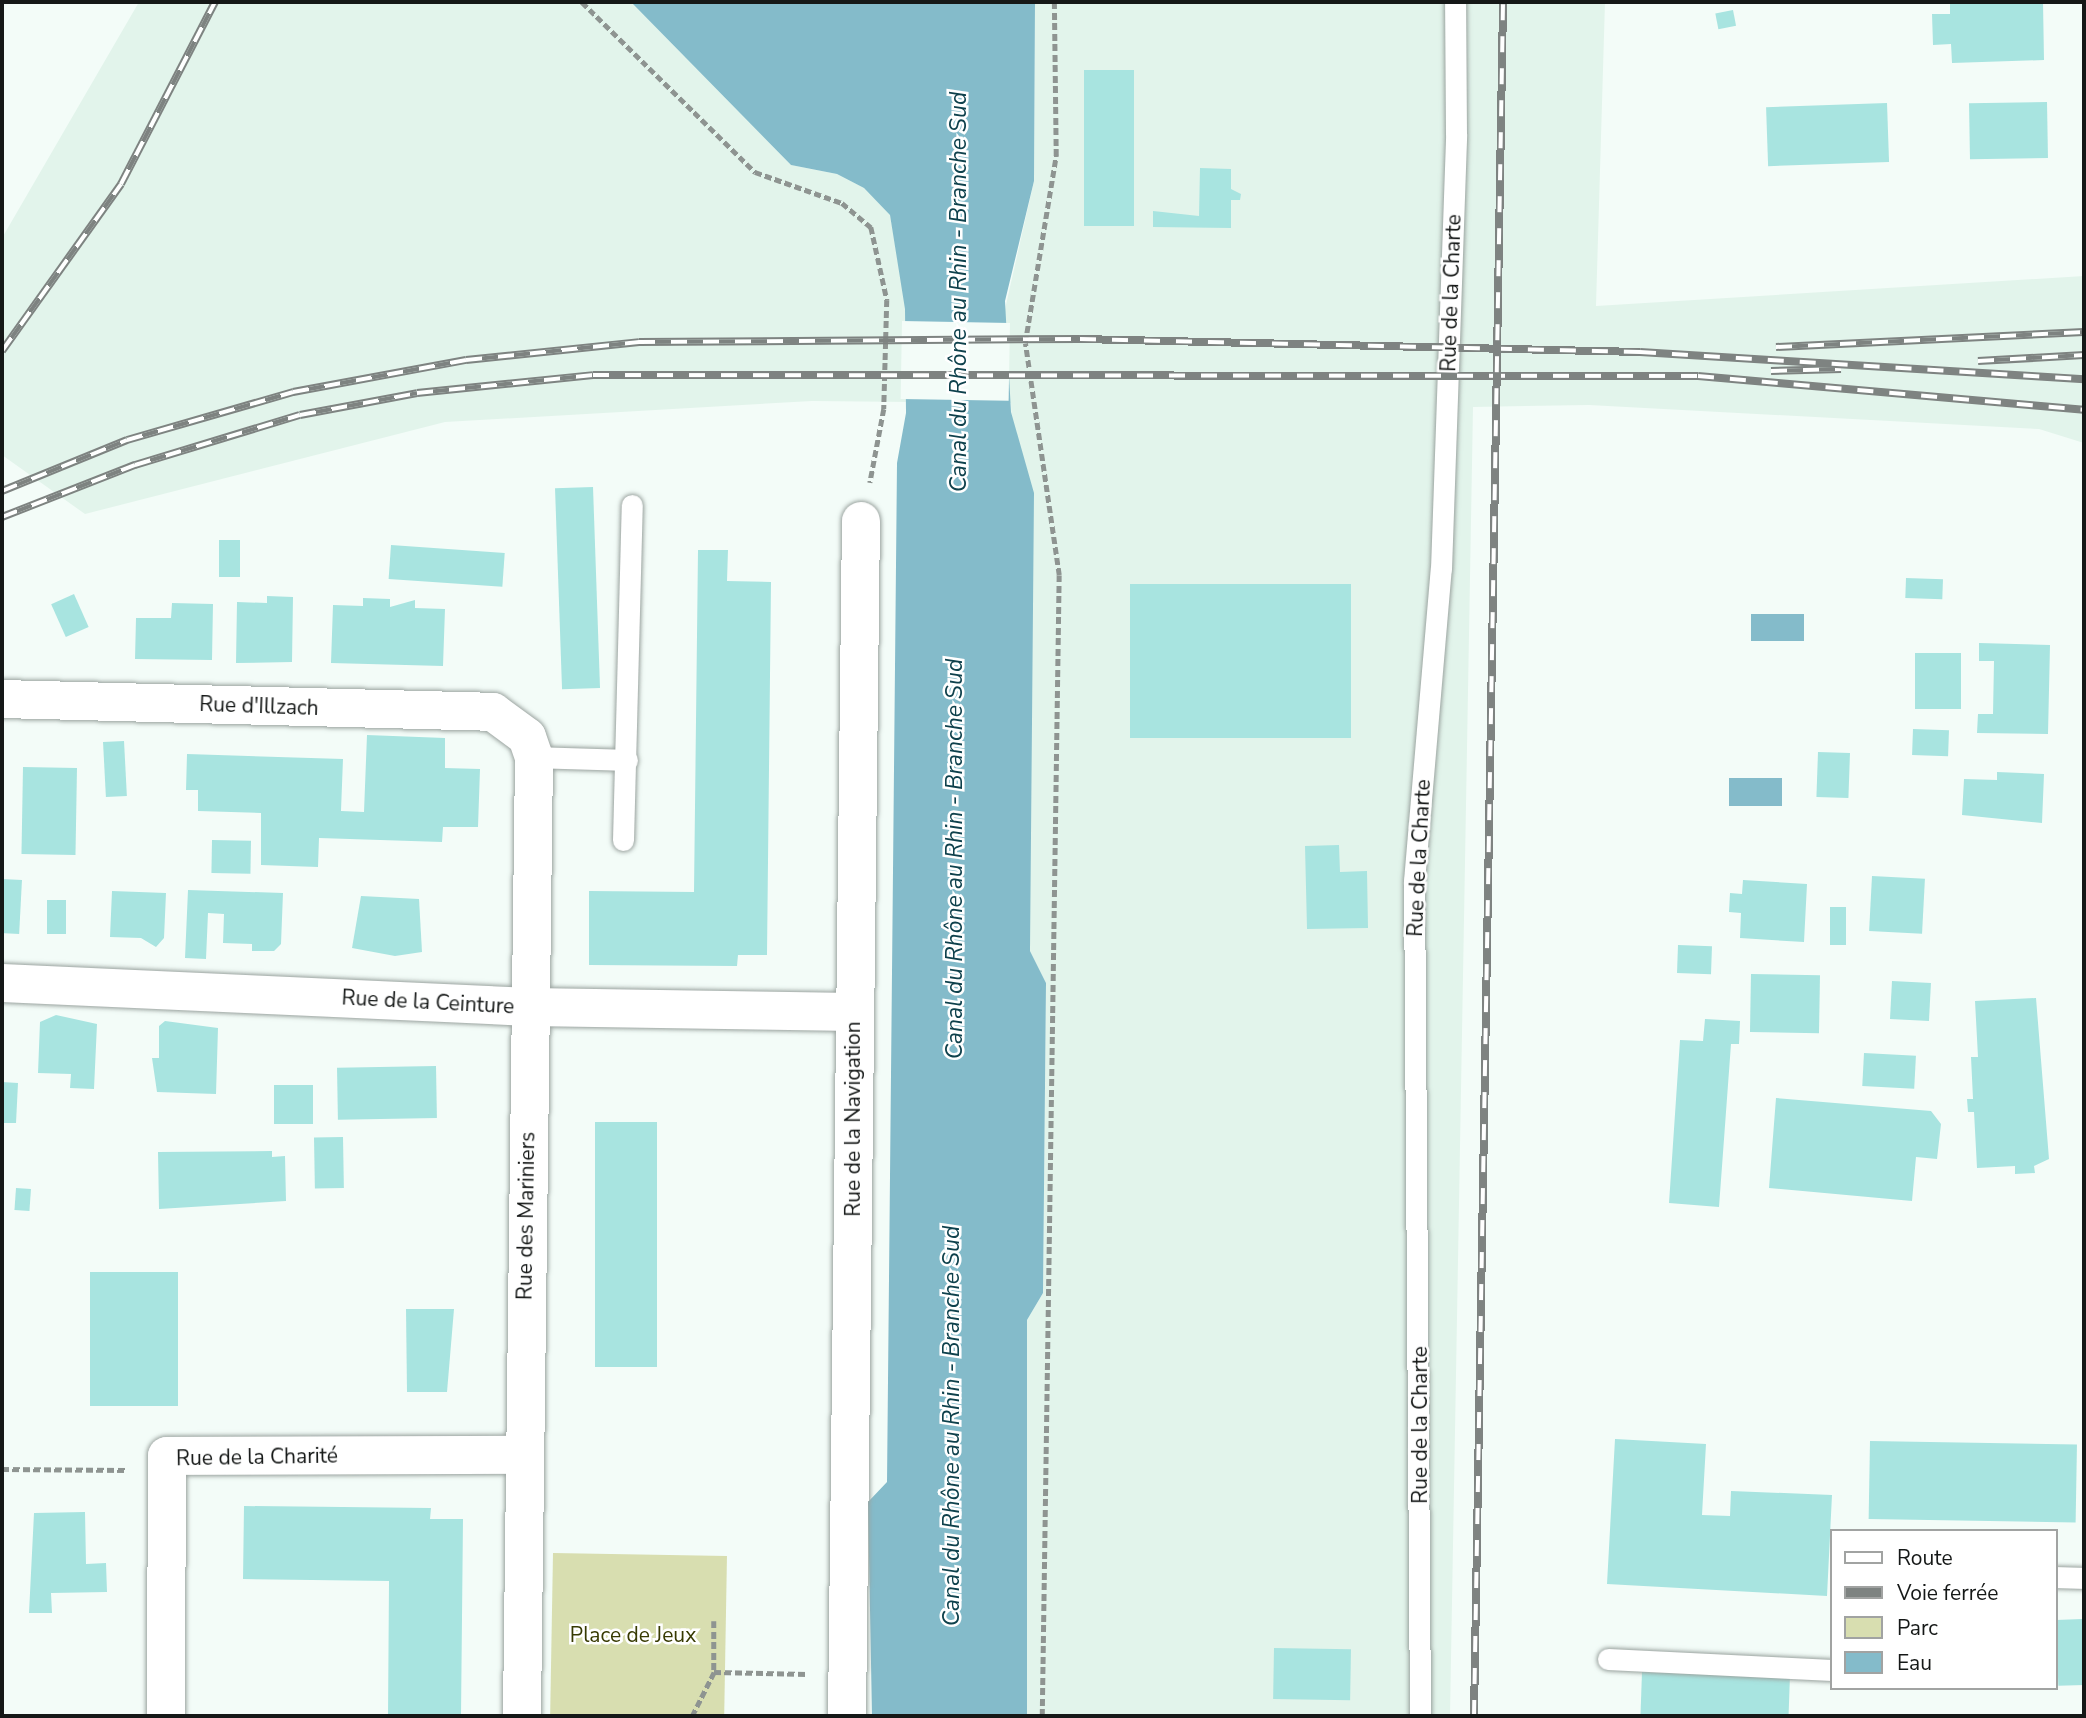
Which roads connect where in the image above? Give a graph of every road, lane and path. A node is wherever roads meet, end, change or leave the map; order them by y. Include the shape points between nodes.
1 (582, 2) edge
2 (1054, 2) edge
3 (1455, 2) edge
4 (632, 505) dead end
5 (861, 522) joint
6 (2, 699) edge
7 (534, 757) junction
8 (627, 760) junction
9 (623, 841) dead end
10 (2, 983) edge
11 (530, 1007) junction
12 (854, 1012) junction
13 (522, 1455) junction
14 (2, 1469) edge
15 (166, 1470) junction
16 (2058, 1577) edge
17 (2084, 1578) edge
18 (714, 1620) dead end
19 (1608, 1659) dead end
20 (1830, 1671) edge
21 (714, 1672) junction
22 (849, 1675) junction
23 (166, 1716) edge
24 (522, 1716) edge
25 (692, 1716) edge
26 (847, 1716) edge
27 (1042, 1716) edge
28 (1420, 1716) edge

1 - 5 path via 755,172 842,204 872,227 887,300 884,409
2 - 27 path via 1056,156 1026,343 1059,575
3 - 28 lane, Rue de la Charte via 1457,134 1441,569 1414,881
4 - 8 lane
5 - 12 street, Rue de la Navigation
6 - 7 street, Rue d'Illzach via 493,712 514,723
7 - 8 lane
7 - 11 street, Rue des Mariniers
8 - 9 lane
10 - 11 street, Rue de la Ceinture
11 - 12 street, Rue de la Ceinture
11 - 13 street, Rue des Mariniers
12 - 22 street, Rue de la Navigation
13 - 15 street, Rue de la Charité via 167,1456
13 - 24 street, Rue des Mariniers
14 - 15 path
15 - 23 street, Rue de la Charité
16 - 17 lane
18 - 21 path
19 - 20 lane
21 - 22 path
21 - 25 path
22 - 26 street, Rue de la Navigation

